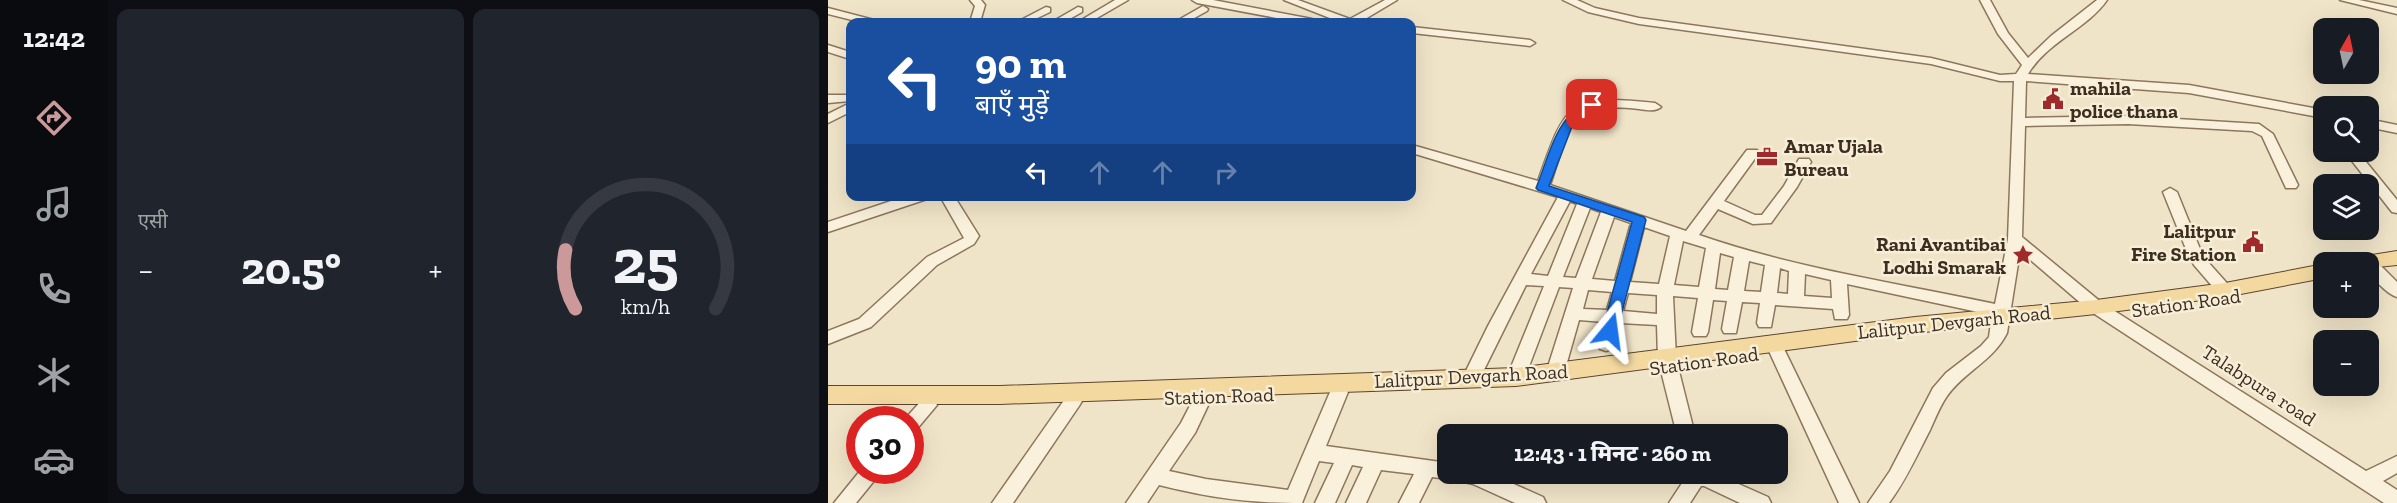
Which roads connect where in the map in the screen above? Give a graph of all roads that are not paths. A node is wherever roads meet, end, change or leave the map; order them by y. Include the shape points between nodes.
1 (975, 0) edge
2 (1124, 0) edge
3 (1289, 0) edge
4 (1392, 0) edge
5 (1568, 0) edge
6 (1985, 0) edge
7 (2102, 0) edge
8 (2345, 0) edge
9 (1200, 5) edge
10 (1046, 10) dead end
11 (1078, 10) dead end
12 (828, 11) edge
13 (2397, 11) edge
14 (855, 18) edge
15 (976, 18) edge
16 (1031, 18) edge
17 (1064, 18) edge
18 (1090, 18) edge
19 (1185, 18) edge
20 (1286, 18) edge
21 (1337, 18) edge
22 (1360, 18) edge
23 (1416, 30) edge
24 (1530, 44) dead end
25 (828, 48) edge
26 (846, 55) edge
27 (2027, 64) junction
28 (2010, 77) junction
29 (846, 98) edge
30 (828, 99) edge
31 (1655, 107) dead end
32 (846, 109) edge
33 (2313, 112) edge
34 (828, 119) edge
35 (2018, 122) junction
36 (2379, 125) edge
37 (2397, 129) edge
38 (1416, 150) edge
39 (1752, 153) dead end
40 (1804, 162) dead end
41 (2360, 162) edge
42 (2291, 185) dead end
43 (1542, 188) junction
44 (2170, 192) dead end
45 (1566, 195) junction
46 (907, 201) edge
47 (950, 201) edge
48 (1585, 202) junction
49 (1715, 203) junction
50 (2397, 209) edge
51 (1609, 210) junction
52 (1639, 220) junction
53 (828, 227) edge
54 (1684, 235) junction
55 (2015, 239) junction
56 (1714, 246) junction
57 (1742, 254) junction
58 (2397, 258) edge
59 (1773, 262) junction
60 (2379, 265) edge
61 (2397, 266) edge
62 (2379, 267) edge
63 (1797, 268) junction
64 (2313, 273) edge
65 (1839, 276) junction
66 (2379, 276) edge
67 (1521, 279) junction
68 (1552, 282) junction
69 (2313, 282) edge
70 (1582, 284) junction
71 (1622, 288) junction
72 (2225, 290) junction
73 (1664, 291) junction
74 (2397, 291) edge
75 (1706, 295) junction
76 (1735, 297) junction
77 (1768, 299) junction
78 (1796, 301) junction
79 (2103, 311) junction
80 (1573, 314) junction
81 (1613, 316) junction
82 (2001, 317) junction
83 (1665, 320) junction
84 (1765, 323) dead end
85 (1730, 329) dead end
86 (1700, 332) dead end
87 (828, 338) edge
88 (1606, 345) dead end
89 (1777, 351) junction
90 (1668, 362) junction
91 (1555, 373) junction
92 (1516, 377) junction
93 (1471, 379) junction
94 (1339, 392) junction
95 (828, 395) edge
96 (1203, 397) junction
97 (1073, 401) junction
98 (828, 405) edge
99 (928, 405) junction
100 (924, 409) edge
101 (1683, 424) edge
102 (1315, 452) junction
103 (1347, 456) junction
104 (1376, 460) junction
105 (2397, 464) edge
106 (1427, 467) junction
107 (1437, 469) edge
108 (1156, 476) junction
109 (2365, 481) junction
110 (861, 484) edge
111 (1488, 484) edge
112 (1691, 484) edge
113 (1720, 484) edge
114 (1508, 497) edge
115 (1293, 501) edge
116 (2397, 501) edge
117 (844, 503) edge
118 (1002, 503) edge
119 (1136, 503) edge
120 (1325, 503) edge
121 (1356, 503) edge
122 (1409, 503) edge
123 (1536, 503) edge
124 (1679, 503) edge
125 (1761, 503) edge
126 (1849, 503) edge
127 (1878, 503) edge

1 - 15 street via 981,5
2 - 18 street
3 - 21 street
4 - 22 street
5 - 28 street via 1586,9 1639,21 1931,62
6 - 27 street via 1994,23
7 - 27 street
8 - 13 street
9 - 19 street
9 - 20 street
10 - 16 street
11 - 17 street
12 - 14 street
23 - 24 street
25 - 26 street
27 - 28 street
28 - 33 street via 2189,89
28 - 35 street
29 - 30 street
31 - 43 street via 1610,104 1580,110 1568,123
32 - 34 street
35 - 42 street via 2128,120 2255,127 2267,134
35 - 55 street
36 - 37 street
38 - 43 street
39 - 49 street
40 - 49 street via 1766,220
41 - 50 street
43 - 45 street
44 - 72 street via 2193,249
45 - 48 street
45 - 67 street
46 - 53 street
47 - 87 street via 972,236 969,241 932,261 865,323
48 - 51 street
48 - 68 street
49 - 54 street
51 - 52 street
51 - 70 street
52 - 54 street
52 - 71 street
54 - 56 street
54 - 73 street via 1671,254
55 - 79 street, Talabpura road
55 - 82 street
56 - 57 street
56 - 75 street
57 - 59 street
57 - 76 street
58 - 60 main road
59 - 63 street
59 - 77 street
61 - 62 main road
63 - 65 street
63 - 78 street
64 - 72 main road
65 - 78 street via 1840,310
65 - 82 street
66 - 74 street
67 - 68 street
67 - 93 street
68 - 70 street
68 - 92 street
69 - 79 main road, Station Road via 2246,296
70 - 71 street
70 - 80 street
71 - 73 street
71 - 81 street
72 - 79 main road
73 - 75 street
73 - 83 street
75 - 76 street
75 - 86 street
76 - 77 street
76 - 85 street
77 - 78 street
77 - 84 street
79 - 82 main road, Station Road
79 - 109 street, Talabpura road
80 - 81 street
80 - 91 street
81 - 83 street
81 - 88 street
82 - 89 main road, Station Road
82 - 90 main road, Lalitpur Devgarh Road via 1915,325
82 - 127 street via 1995,341 1939,393 1897,477
83 - 90 street
89 - 90 main road, Station Road
89 - 126 street
90 - 91 main road, Lalitpur Devgarh Road
90 - 94 main road, Station Road via 1492,387
90 - 101 street
91 - 92 main road, Lalitpur Devgarh Road
92 - 93 main road, Lalitpur Devgarh Road
93 - 95 main road, Lalitpur Devgarh Road via 1000,395
94 - 96 main road, Station Road
94 - 102 street
96 - 97 main road, Station Road
96 - 108 street
97 - 99 main road, Station Road
97 - 118 street
98 - 99 main road, Station Road
99 - 100 street
102 - 103 street
102 - 115 street
103 - 104 street
103 - 120 street
104 - 106 street
104 - 121 street
105 - 109 street
106 - 107 street
106 - 122 street
108 - 115 street
108 - 119 street
109 - 116 street, Talabpura road
110 - 117 street
111 - 114 street
112 - 124 street
113 - 125 street
114 - 123 street

